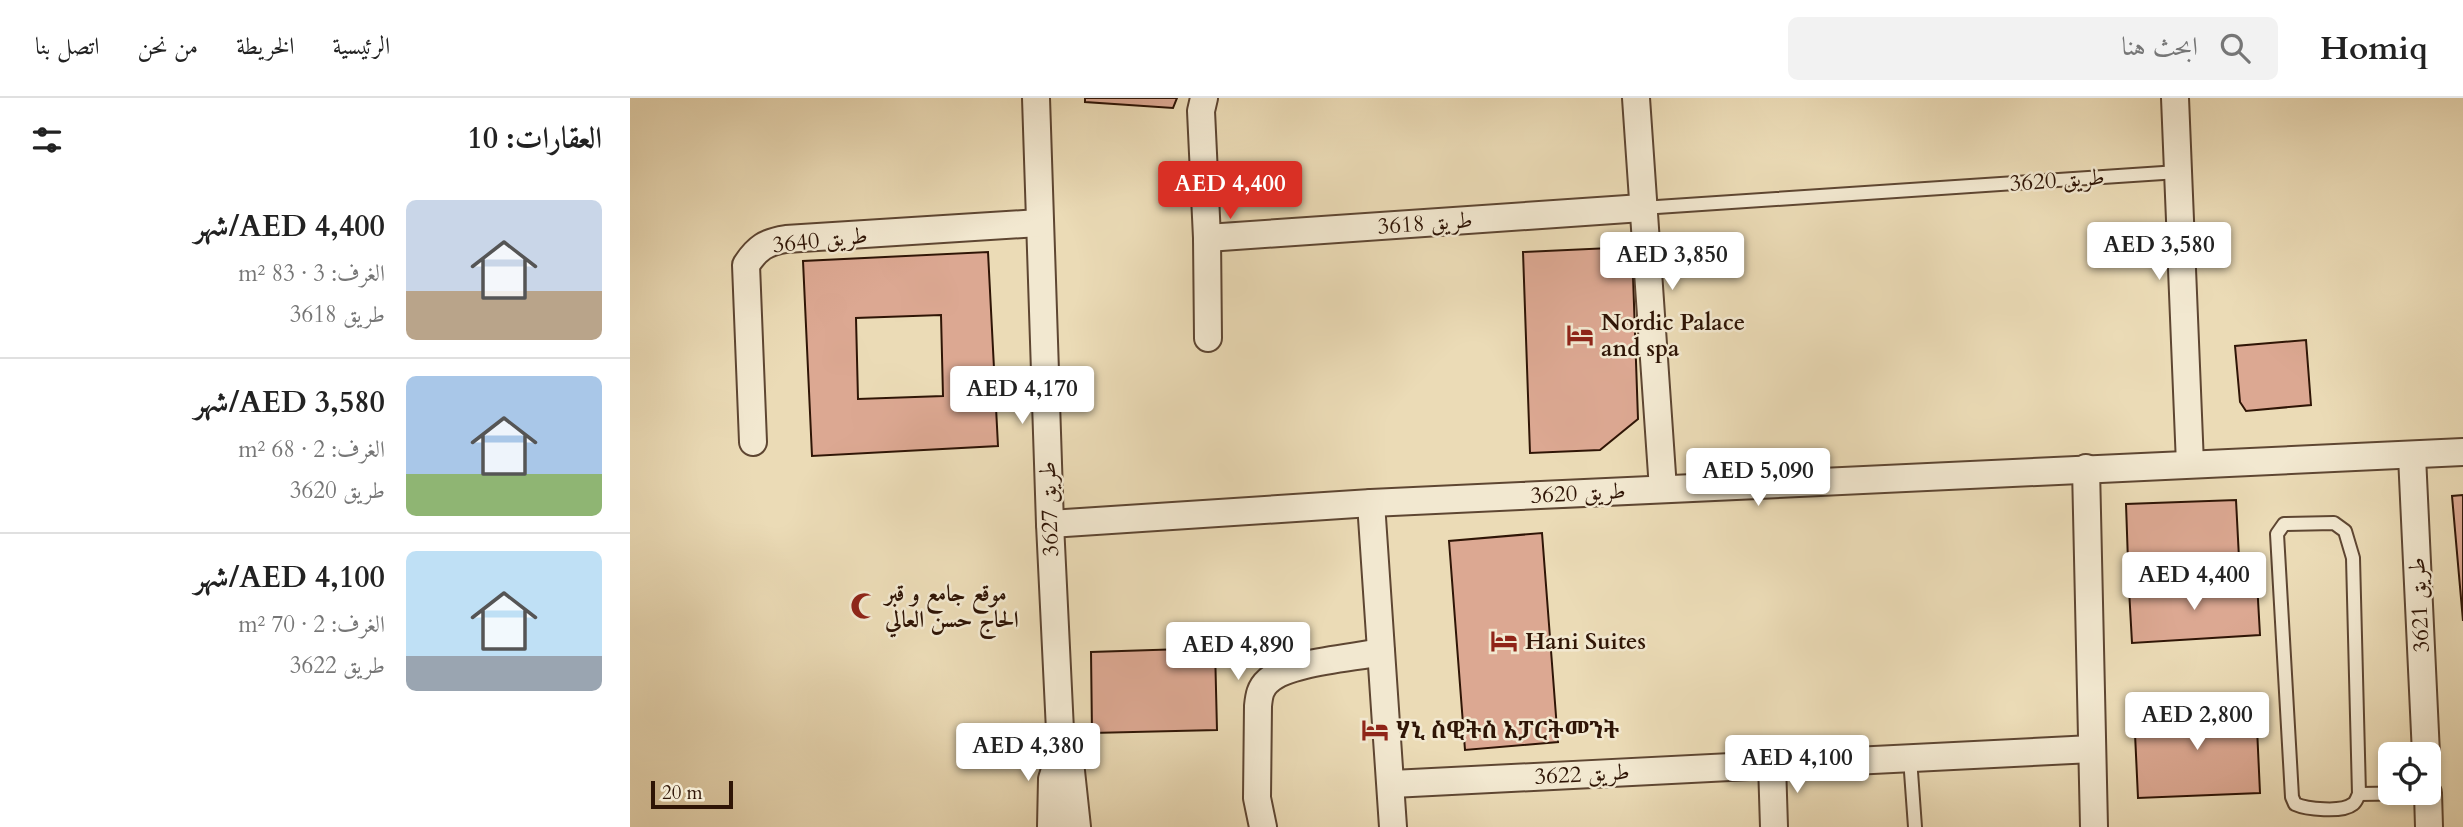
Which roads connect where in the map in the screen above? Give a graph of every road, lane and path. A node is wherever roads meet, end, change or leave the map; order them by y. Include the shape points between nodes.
1 (1036, 98) edge
2 (1204, 98) edge
3 (1636, 98) edge
4 (2175, 98) edge
5 (2178, 172) junction
6 (1642, 208) junction
7 (1039, 223) junction
8 (1208, 238) junction
9 (1208, 338) dead end
10 (753, 442) dead end
11 (2463, 452) edge
12 (2413, 456) junction
13 (2190, 464) junction
14 (2086, 468) junction
15 (1663, 489) junction
16 (1371, 503) junction
17 (1049, 524) junction
18 (1381, 652) junction
19 (2425, 742) edge
20 (2092, 749) junction
21 (1061, 751) junction
22 (1910, 758) junction
23 (1772, 764) junction
24 (1392, 784) junction
25 (2359, 794) junction
26 (2378, 794) edge
27 (2428, 805) edge
28 (1051, 827) edge
29 (1077, 827) edge
30 (1264, 827) edge
31 (1393, 827) edge
32 (1774, 827) edge
33 (1915, 827) edge
34 (2094, 827) edge
35 (2429, 827) edge

1 - 7 street, طريق 3627
2 - 8 street via 1201,121
3 - 6 street
4 - 5 street
5 - 6 lane, طريق 3620
5 - 13 street
6 - 8 street, طريق 3618
6 - 15 street
7 - 10 street, طريق 3640 via 786,239 755,250 746,265
7 - 17 street, طريق 3627
8 - 9 street
11 - 12 street, طريق 3620
12 - 13 street, طريق 3620
12 - 19 street, طريق 3621
13 - 14 street, طريق 3620
14 - 15 street, طريق 3620
14 - 20 street
15 - 16 street, طريق 3620
16 - 17 street, طريق 3620
16 - 18 street
17 - 21 street, طريق 3627
18 - 24 street
18 - 30 street via 1279,673 1259,692 1257,798
20 - 22 street, طريق 3622
20 - 34 street
21 - 28 street, طريق 3627 via 1053,769
21 - 29 street, طريق 3627 via 1071,771
22 - 23 street, طريق 3622
22 - 33 lane
23 - 24 street, طريق 3622
23 - 32 street
24 - 31 street
25 - 25 lane via 2350,545 2345,531 2334,523 2284,524 2277,534 2292,797 2302,807 2344,808
25 - 26 lane
27 - 35 street

